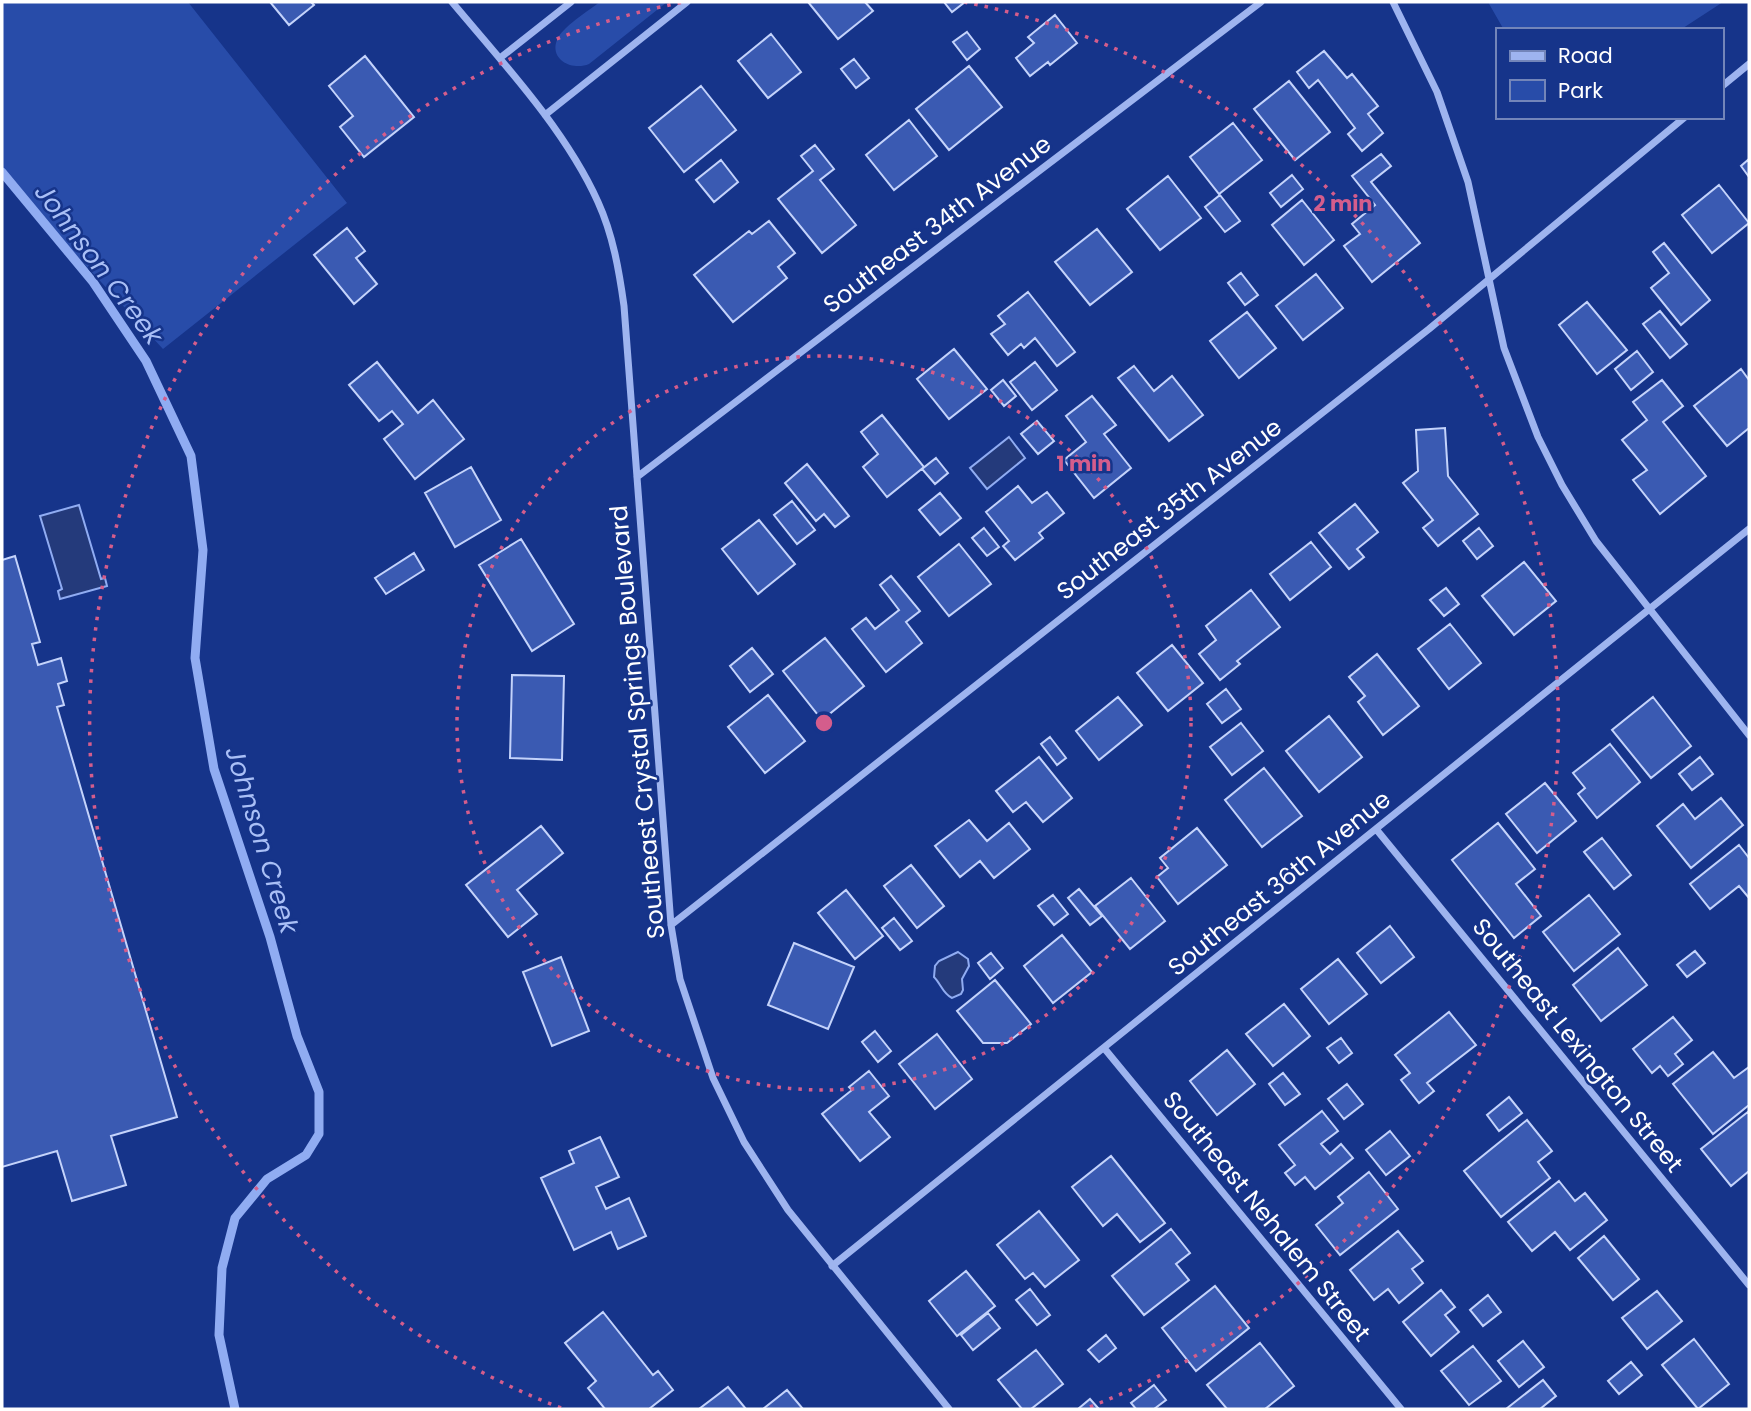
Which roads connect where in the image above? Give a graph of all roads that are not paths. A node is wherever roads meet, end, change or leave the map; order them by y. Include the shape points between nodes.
1 (452, 2) edge
2 (571, 2) edge
3 (687, 2) edge
4 (1261, 2) edge
5 (1393, 2) edge
6 (500, 58) junction
7 (1749, 64) edge
8 (1723, 85) edge
9 (545, 115) junction
10 (1683, 119) edge
11 (1489, 279) junction
12 (637, 477) junction
13 (1749, 529) edge
14 (1648, 610) junction
15 (1749, 734) edge
16 (1376, 829) junction
17 (671, 925) junction
18 (1104, 1048) junction
19 (832, 1266) junction
20 (1749, 1285) edge
21 (949, 1409) edge
22 (1401, 1409) edge

1 - 6 street, Southeast Crystal Springs Boulevard
2 - 6 street
3 - 9 street
4 - 12 street, Southeast 34th Avenue
5 - 11 street via 1437,92 1468,182
6 - 9 street, Southeast Crystal Springs Boulevard
7 - 8 street
9 - 12 street, Southeast Crystal Springs Boulevard via 598,202 619,267
10 - 11 street, Southeast 35th Avenue
11 - 14 street via 1504,348 1538,437 1596,541
11 - 17 street, Southeast 35th Avenue
12 - 17 street, Southeast Crystal Springs Boulevard
13 - 14 street, Southeast 36th Avenue
14 - 15 street
14 - 16 street, Southeast 36th Avenue
16 - 18 street, Southeast 36th Avenue
16 - 20 street, Southeast Lexington Street
17 - 19 street, Southeast Crystal Springs Boulevard via 680,979 713,1078 744,1142
18 - 19 street, Southeast 36th Avenue
18 - 22 street, Southeast Nehalem Street
19 - 21 street, Southeast Crystal Springs Boulevard

